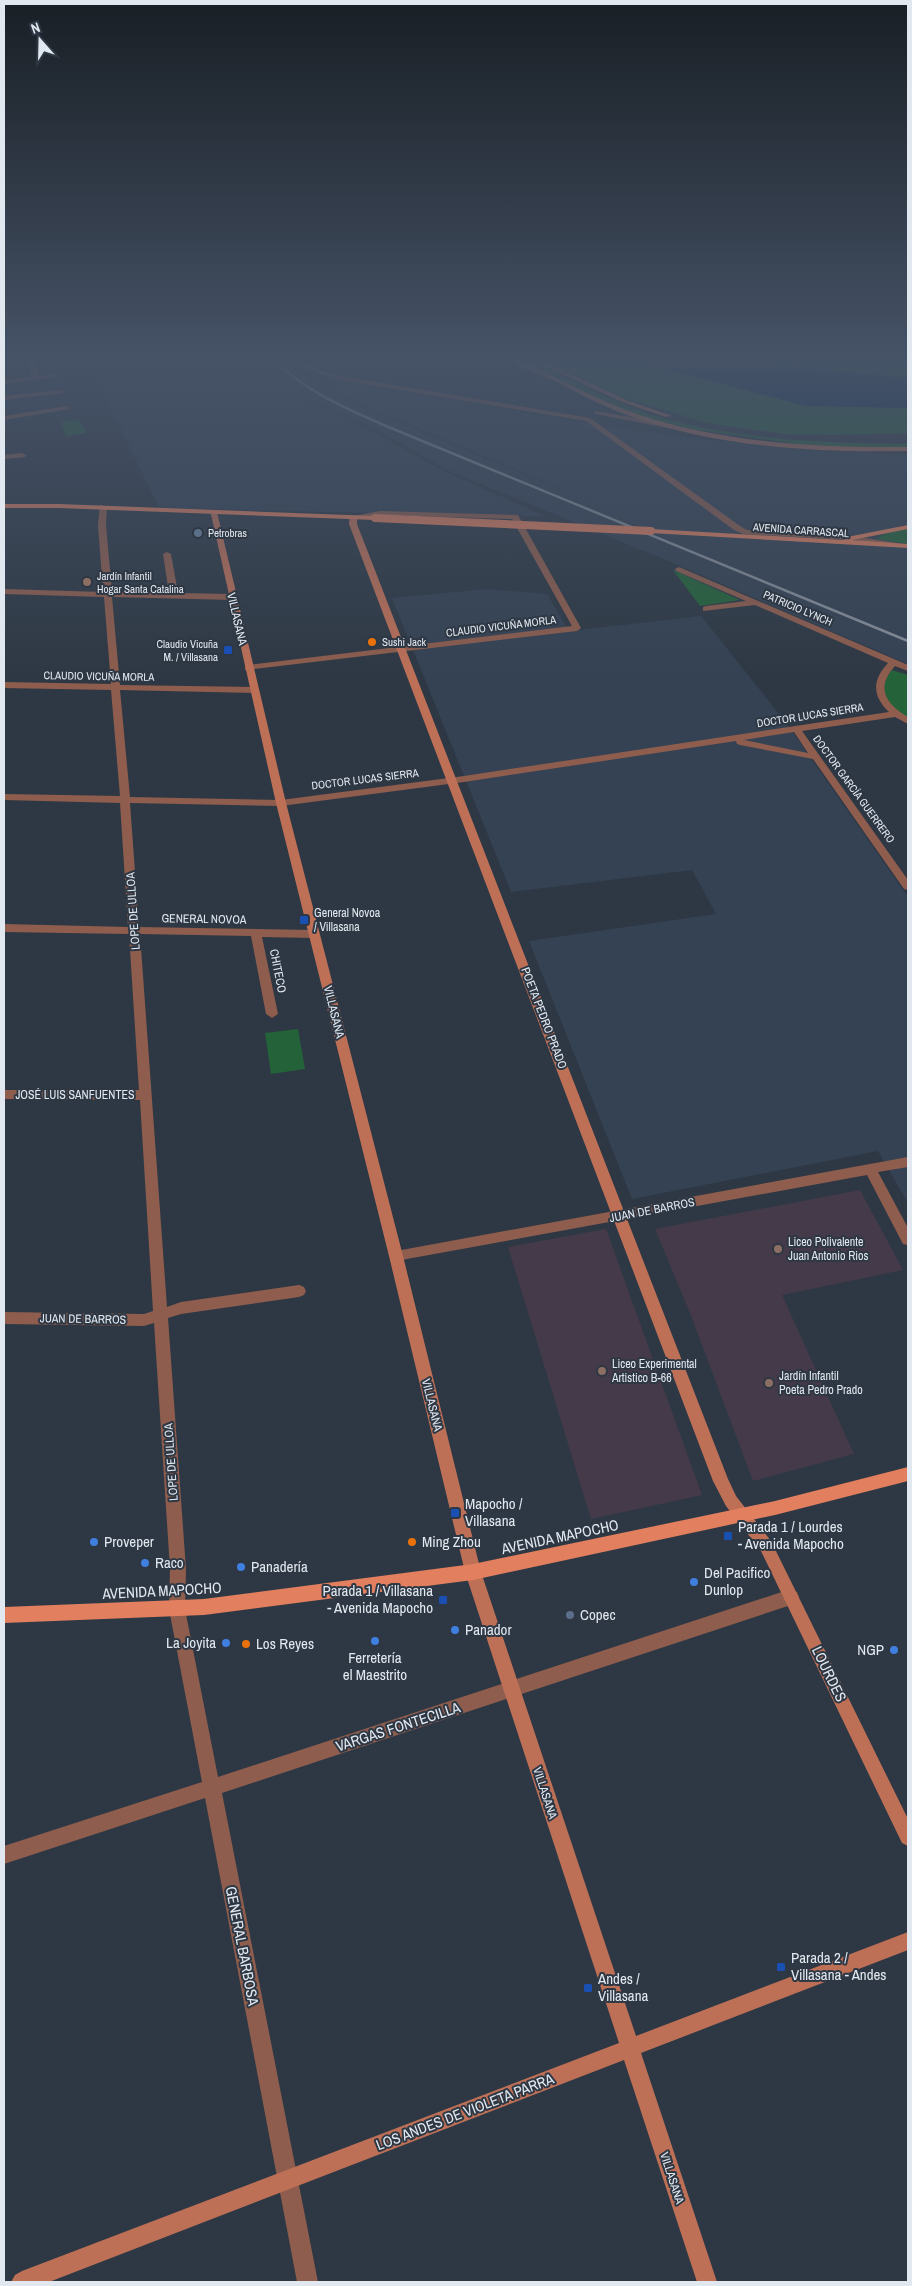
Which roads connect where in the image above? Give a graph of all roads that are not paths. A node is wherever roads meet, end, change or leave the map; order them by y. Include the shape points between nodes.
1 (652, 466) edge
2 (4, 506) edge
3 (103, 507) junction
4 (213, 512) junction
5 (353, 517) junction
6 (908, 527) edge
7 (873, 533) junction
8 (853, 538) junction
9 (815, 542) junction
10 (865, 542) junction
11 (905, 546) edge
12 (166, 554) dead end
13 (679, 569) dead end
14 (4, 592) edge
15 (108, 594) junction
16 (174, 596) junction
17 (232, 597) junction
18 (756, 602) junction
19 (706, 610) dead end
20 (402, 648) junction
21 (894, 662) junction
22 (248, 668) junction
23 (908, 668) edge
24 (4, 686) edge
25 (115, 688) junction
26 (254, 690) junction
27 (897, 714) junction
28 (908, 721) edge
29 (797, 730) junction
30 (727, 740) junction
31 (816, 757) junction
32 (453, 780) junction
33 (4, 797) edge
34 (125, 799) junction
35 (281, 803) junction
36 (908, 887) edge
37 (4, 928) edge
38 (134, 931) junction
39 (256, 933) junction
40 (314, 934) junction
41 (272, 1014) dead end
42 (4, 1095) edge
43 (146, 1095) junction
44 (908, 1162) edge
45 (870, 1169) junction
46 (620, 1216) junction
47 (908, 1240) edge
48 (396, 1256) junction
49 (299, 1292) dead end
50 (161, 1315) junction
51 (4, 1318) edge
52 (908, 1474) edge
53 (743, 1515) junction
54 (473, 1572) junction
55 (791, 1597) junction
56 (177, 1609) junction
57 (4, 1615) edge
58 (511, 1691) junction
59 (212, 1787) junction
60 (908, 1837) edge
61 (4, 1855) edge
62 (908, 1941) edge
63 (630, 2049) junction
64 (288, 2180) junction
65 (22, 2282) edge
66 (308, 2282) edge
67 (706, 2282) edge

1 - 8 street via 740,530
2 - 3 main road, AVENIDA CARRASCAL
3 - 4 main road, AVENIDA CARRASCAL
3 - 15 street, LOPE DE ULLOA
4 - 5 main road, AVENIDA CARRASCAL
4 - 17 street, VILLASANA
5 - 9 main road, AVENIDA CARRASCAL, bridge via 575,526
5 - 20 street, POETA PEDRO PRADO
5 - 20 street, CLAUDIO VICUÑA MORLA via 380,513 515,518 577,628
6 - 7 main road
7 - 8 main road
7 - 10 main road
8 - 9 main road
8 - 10 street
9 - 10 main road, AVENIDA CARRASCAL
10 - 11 main road, AVENIDA CARRASCAL
12 - 16 street
13 - 18 street, PATRICIO LYNCH
14 - 15 street
15 - 16 street
15 - 25 street, LOPE DE ULLOA
16 - 17 street
17 - 22 street, VILLASANA
18 - 19 street
18 - 21 street, PATRICIO LYNCH
20 - 22 street, CLAUDIO VICUÑA MORLA
20 - 32 street, POETA PEDRO PRADO
21 - 23 street, PATRICIO LYNCH
21 - 27 street via 881,676 879,688 886,704
22 - 26 street, VILLASANA
24 - 25 street, CLAUDIO VICUÑA MORLA
25 - 26 street, CLAUDIO VICUÑA MORLA
25 - 34 street, LOPE DE ULLOA
26 - 35 street, VILLASANA
27 - 28 street
27 - 29 street, DOCTOR LUCAS SIERRA
29 - 30 street, DOCTOR LUCAS SIERRA
29 - 31 street, DOCTOR GARCÍA GUERRERO
30 - 31 street, DOCTOR LUCAS SIERRA
30 - 32 street, DOCTOR LUCAS SIERRA
31 - 36 street, DOCTOR GARCÍA GUERRERO
32 - 35 street, DOCTOR LUCAS SIERRA
32 - 46 street, POETA PEDRO PRADO
33 - 34 street, DOCTOR LUCAS SIERRA
34 - 35 street, DOCTOR LUCAS SIERRA
34 - 38 street, LOPE DE ULLOA
35 - 40 street, VILLASANA
37 - 38 street, GENERAL NOVOA
38 - 39 street, GENERAL NOVOA
38 - 43 street, LOPE DE ULLOA
39 - 40 street, GENERAL NOVOA
39 - 41 street, CHITECO
40 - 48 street, VILLASANA
42 - 43 street, JOSÉ LUIS SANFUENTES
43 - 50 street, LOPE DE ULLOA
44 - 45 street, JUAN DE BARROS
45 - 46 street, JUAN DE BARROS
45 - 47 street
46 - 48 street, JUAN DE BARROS
46 - 53 street, POETA PEDRO PRADO via 717,1473 731,1501
48 - 54 street, VILLASANA
49 - 50 street via 181,1308
50 - 51 street, JUAN DE BARROS via 138,1320
50 - 56 street, LOPE DE ULLOA via 178,1569
52 - 53 main road, AVENIDA MAPOCHO via 823,1498
53 - 54 main road, AVENIDA MAPOCHO
53 - 55 street, LOURDES via 766,1546
54 - 56 main road, AVENIDA MAPOCHO
54 - 58 street, VILLASANA
55 - 58 street, VARGAS FONTECILLA
55 - 60 street, LOURDES
56 - 57 main road, AVENIDA MAPOCHO
56 - 59 street, GENERAL BARBOSA
58 - 59 street, VARGAS FONTECILLA
58 - 63 street, VILLASANA
59 - 61 street, VARGAS FONTECILLA
59 - 64 street, GENERAL BARBOSA
62 - 63 street, LOS ANDES DE VIOLETA PARRA
63 - 64 street, LOS ANDES DE VIOLETA PARRA
63 - 67 street, VILLASANA
64 - 65 street, LOS ANDES DE VIOLETA PARRA
64 - 66 street, GENERAL BARBOSA

